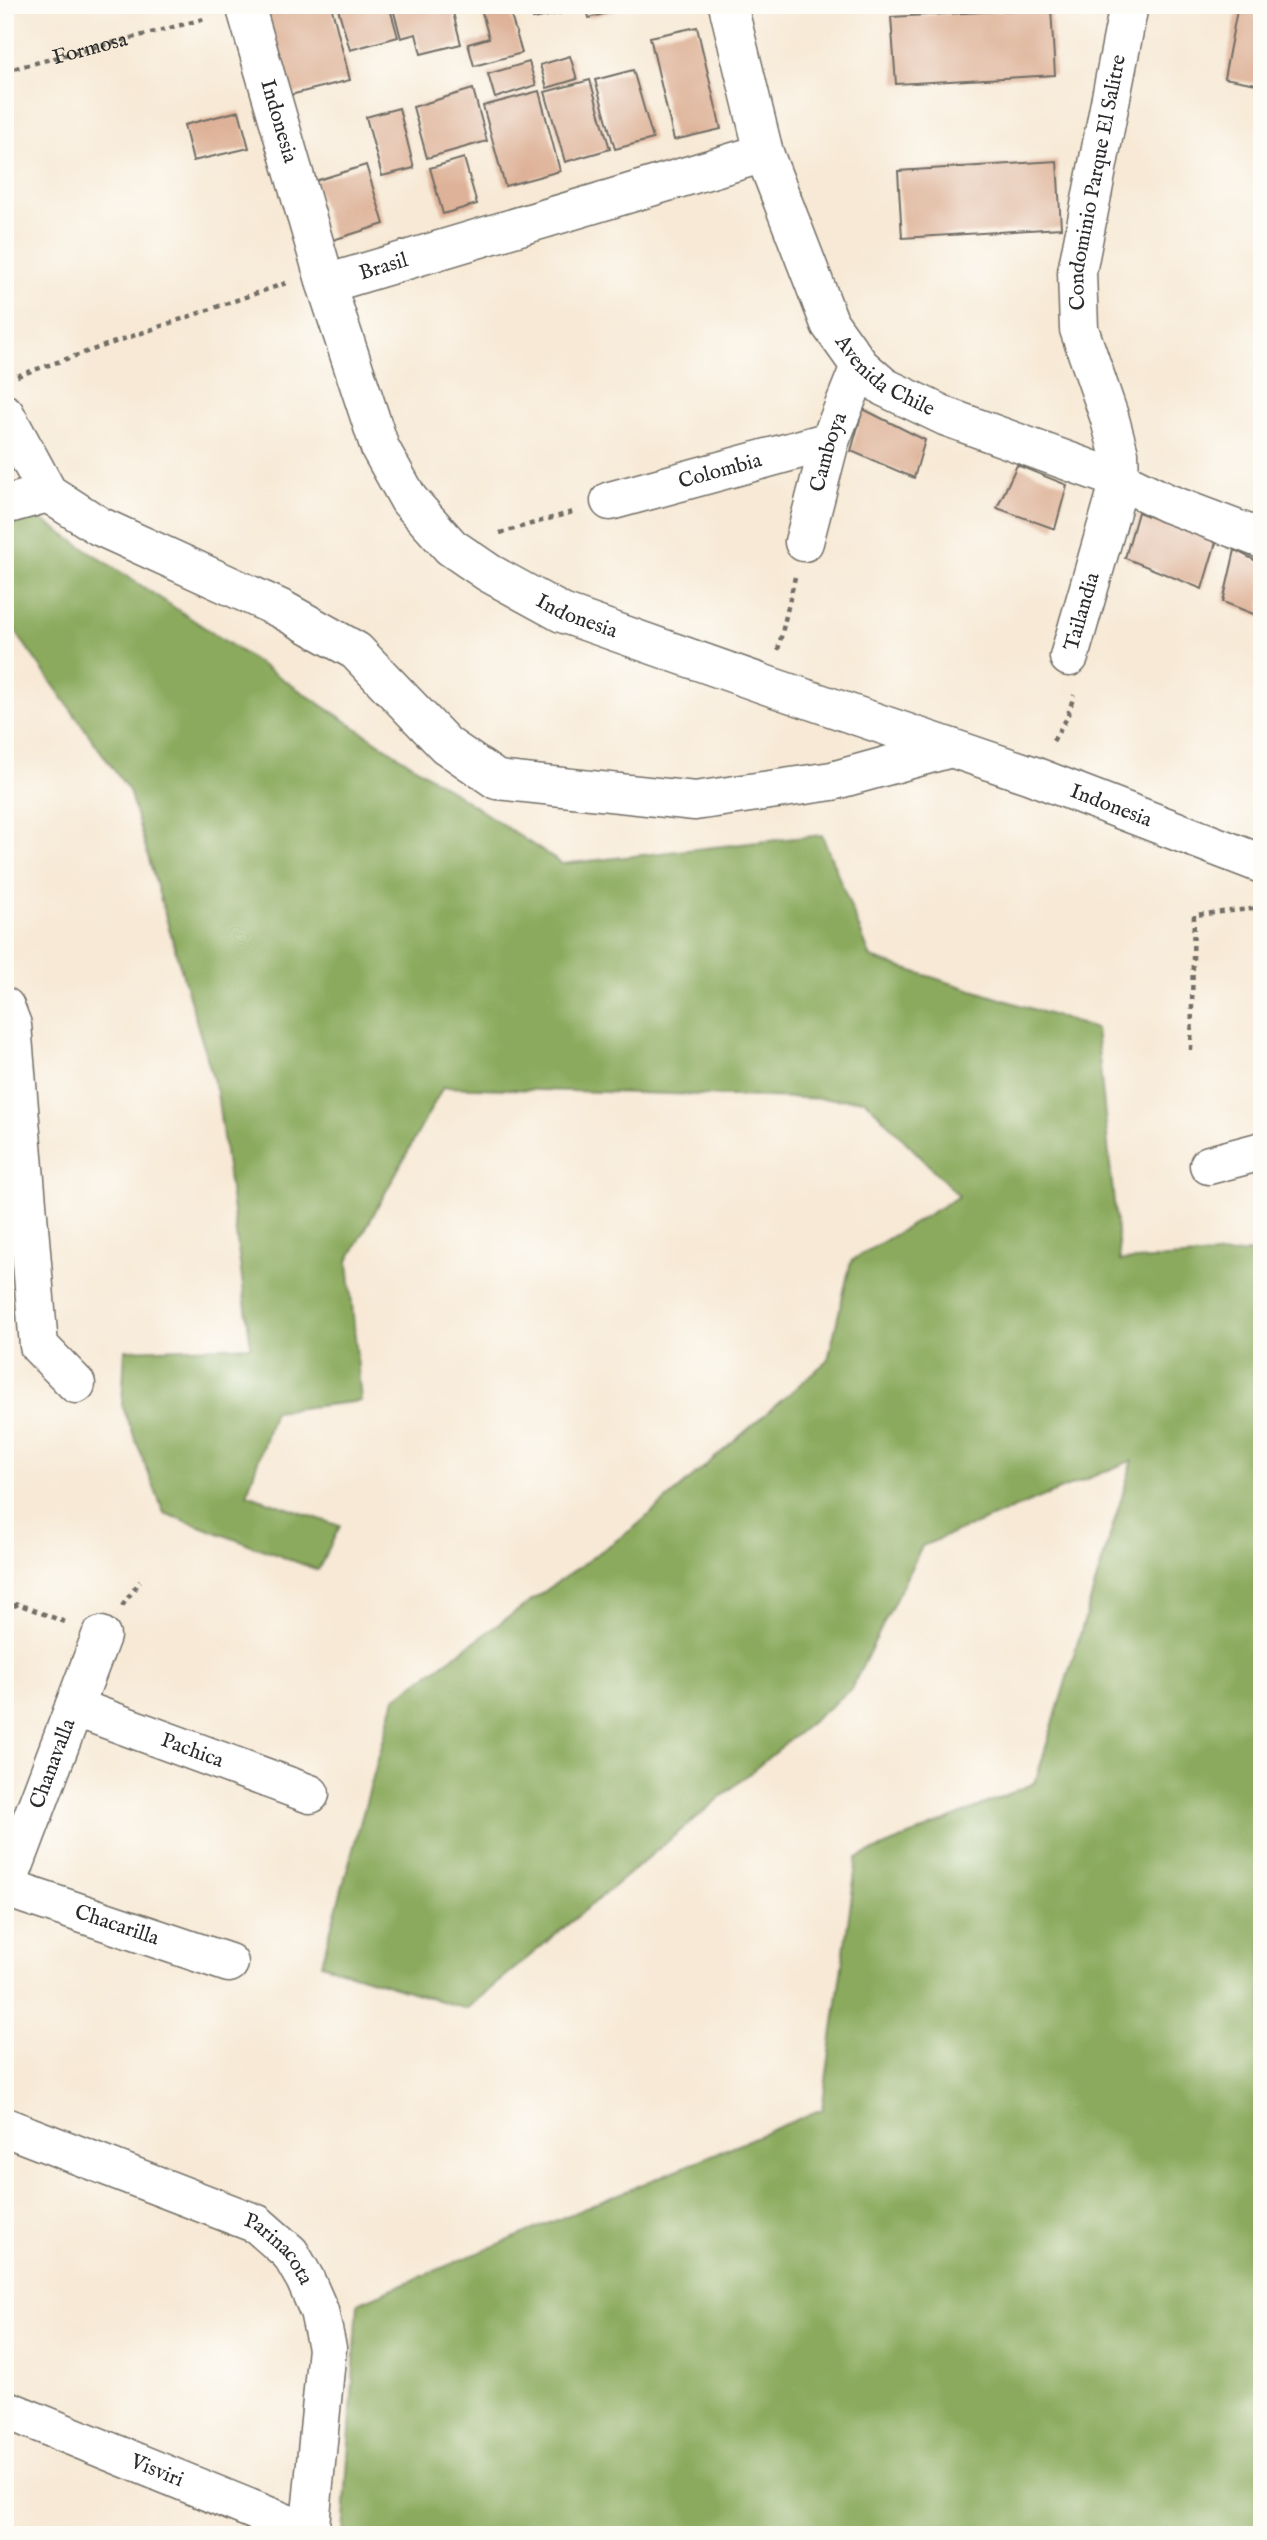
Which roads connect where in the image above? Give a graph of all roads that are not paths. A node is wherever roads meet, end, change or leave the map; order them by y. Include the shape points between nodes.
1 (728, 5) edge
2 (1129, 5) edge
3 (248, 6) edge
4 (764, 153) junction
5 (326, 284) junction
6 (860, 366) junction
7 (5, 414) edge
8 (830, 441) junction
9 (1120, 480) junction
10 (48, 493) junction
11 (610, 501) road end
12 (5, 505) edge
13 (1262, 539) edge
14 (804, 542) road end
15 (1069, 657) road end
16 (951, 748) junction
17 (1262, 864) edge
18 (5, 1007) edge
19 (1262, 1151) edge
20 (1209, 1165) dead end
21 (76, 1384) dead end
22 (101, 1636) dead end
23 (74, 1707) junction
24 (310, 1794) dead end
25 (6, 1889) edge
26 (229, 1963) dead end
27 (5, 2127) edge
28 (5, 2409) edge
29 (309, 2534) edge

1 - 4 street, Avenida Chile
2 - 9 street, Condominio Parque El Salitre via 1076,295 1079,329 1119,453
3 - 5 street, Indonesia
4 - 5 street, Brasil
4 - 6 street, Avenida Chile via 830,324
5 - 16 street, Indonesia via 380,448 409,500 451,547 562,613
6 - 8 street, Camboya
6 - 9 street, Avenida Chile via 884,387 947,417
7 - 10 street
8 - 11 street, Colombia
8 - 14 street, Camboya
9 - 13 street, Avenida Chile
9 - 15 street, Tailandia
10 - 12 street
10 - 16 street via 99,526 281,608 356,651 446,745 497,780 695,801 832,781
16 - 17 street, Indonesia
18 - 21 street via 12,1025 39,1346
19 - 20 street
22 - 23 street, Chanavalla
23 - 24 street, Pachica
23 - 25 street, Chanavalla
25 - 26 street, Chacarilla
27 - 29 street, Parinacota via 257,2224 290,2253 319,2311 327,2348
28 - 29 street, Visviri

